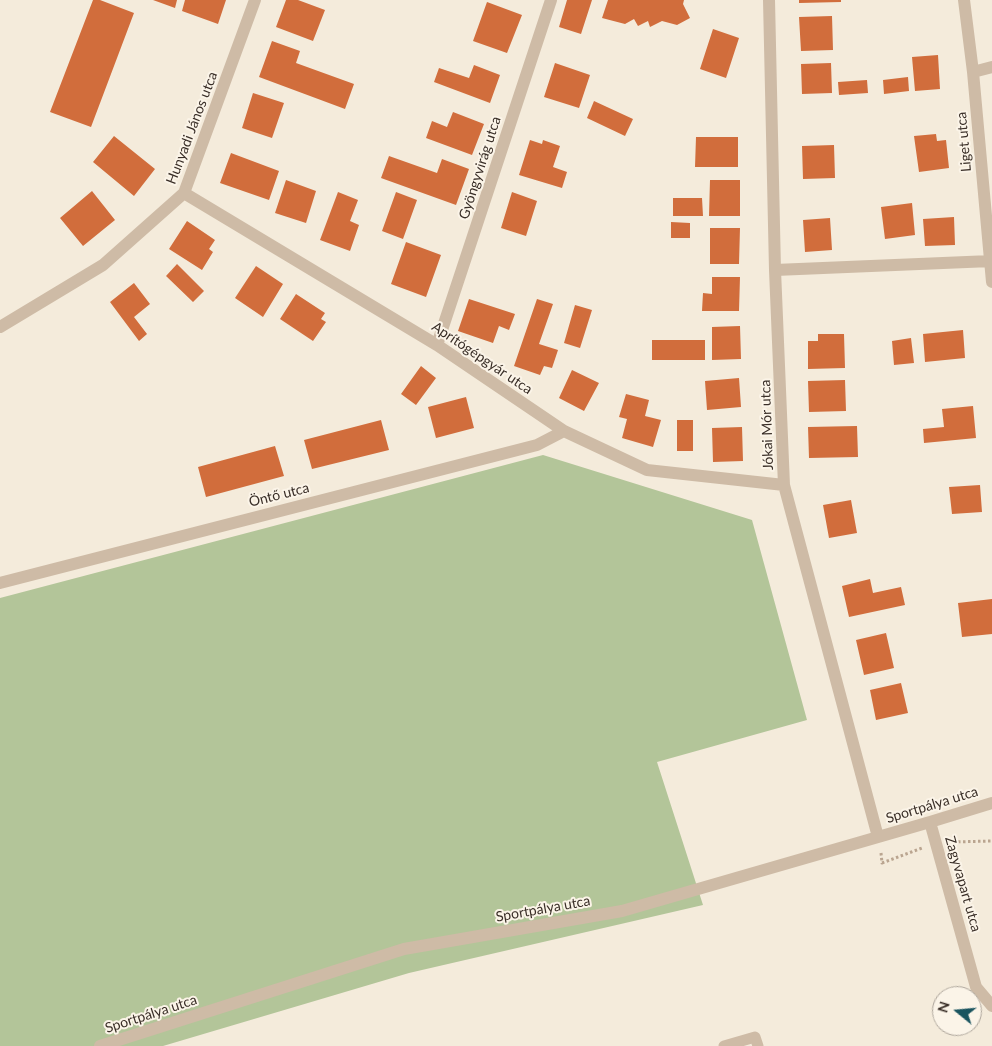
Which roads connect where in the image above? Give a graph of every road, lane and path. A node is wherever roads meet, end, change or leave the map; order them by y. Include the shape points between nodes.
1 (255, 0) edge
2 (551, 0) edge
3 (770, 0) edge
4 (964, 0) edge
5 (992, 67) edge
6 (972, 72) junction
7 (184, 193) junction
8 (991, 261) junction
9 (775, 270) junction
10 (992, 282) edge
11 (0, 327) edge
12 (437, 345) junction
13 (564, 431) junction
14 (784, 485) junction
15 (0, 583) edge
16 (992, 803) edge
17 (930, 822) junction
18 (878, 837) junction
19 (992, 1006) edge
20 (100, 1046) edge
21 (724, 1046) edge
22 (758, 1046) edge

1 - 7 street, Hunyadi János utca
2 - 12 street, Gyöngyvirág utca
3 - 9 street, Jókai Mór utca
4 - 6 street, Liget utca
5 - 6 street
6 - 8 street, Liget utca
7 - 11 street, Hunyadi János utca via 103,265
7 - 12 street, Aprítógépgyár utca
8 - 9 street
8 - 10 street, Liget utca
9 - 14 street, Jókai Mór utca
12 - 13 street, Aprítógépgyár utca
13 - 14 street, Aprítógépgyár utca via 647,470
13 - 15 street, Öntő utca via 537,445
14 - 18 street, Jókai Mór utca
16 - 17 street, Sportpálya utca
17 - 18 street, Sportpálya utca
17 - 19 street, Zagyvapart utca via 976,988
18 - 20 street, Sportpálya utca via 622,911 404,948
21 - 22 lane via 755,1037

